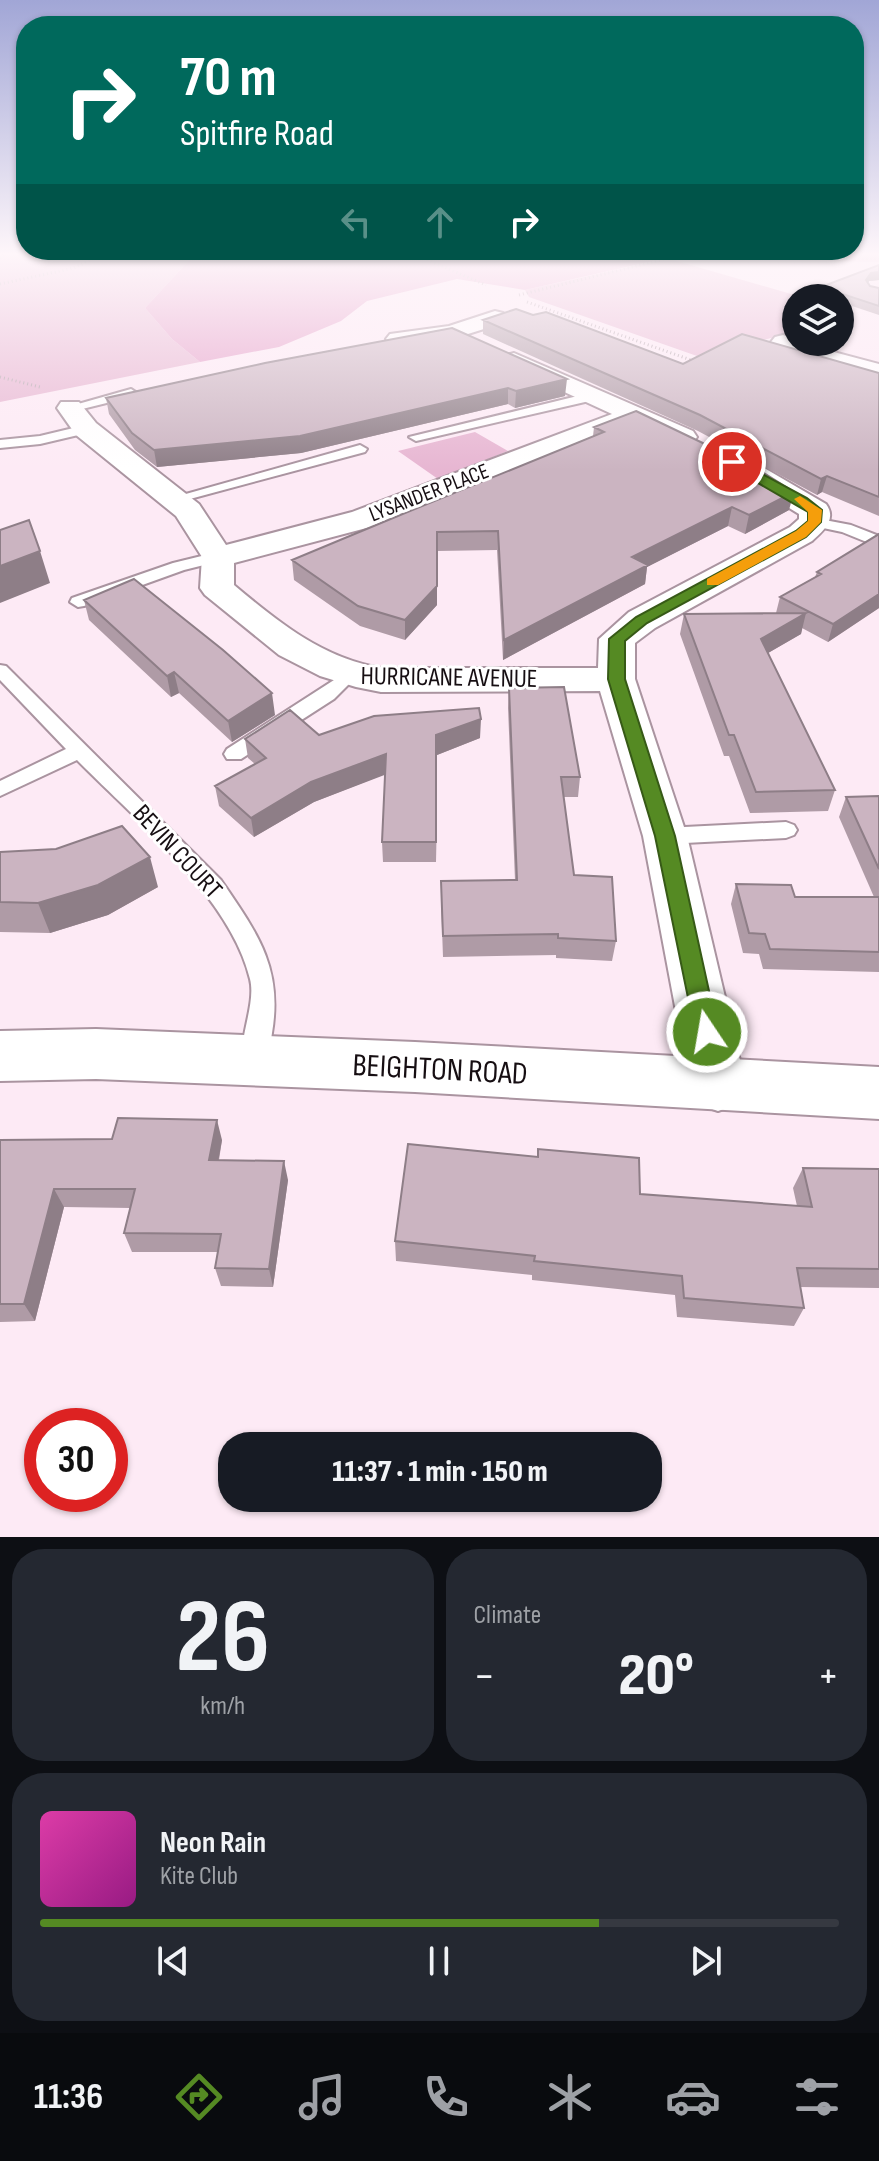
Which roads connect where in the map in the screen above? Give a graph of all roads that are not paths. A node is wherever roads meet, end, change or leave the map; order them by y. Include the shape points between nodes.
1 (468, 327) edge
2 (452, 332) junction
3 (391, 340) edge
4 (821, 356) edge
5 (879, 371) edge
6 (150, 389) edge
7 (594, 396) junction
8 (635, 415) junction
9 (78, 418) junction
10 (416, 437) dead end
11 (0, 444) edge
12 (360, 449) dead end
13 (175, 499) junction
14 (814, 522) junction
15 (879, 542) edge
16 (218, 557) junction
17 (78, 602) dead end
18 (0, 670) edge
19 (348, 676) junction
20 (616, 679) junction
21 (80, 750) junction
22 (234, 754) dead end
23 (0, 789) edge
24 (786, 830) dead end
25 (665, 836) junction
26 (0, 1056) edge
27 (254, 1061) junction
28 (718, 1086) junction
29 (879, 1093) edge

1 - 2 street
2 - 3 street
2 - 7 street
4 - 5 street
6 - 9 lane
7 - 8 street
7 - 10 lane
8 - 14 street via 802,500 815,510
8 - 16 street, LYSANDER PLACE via 363,519
9 - 11 lane via 40,440
9 - 13 street, HURRICANE AVENUE
12 - 13 lane
13 - 16 street, HURRICANE AVENUE
14 - 15 lane
14 - 20 street via 617,639
16 - 17 lane
16 - 19 street, HURRICANE AVENUE via 217,588 275,637
18 - 21 lane, BEVIN COURT
19 - 20 street, HURRICANE AVENUE
19 - 22 lane
20 - 25 street
21 - 23 lane
21 - 27 lane, BEVIN COURT via 213,886 241,928 263,980
24 - 25 lane
25 - 28 street
26 - 27 street, BEIGHTON ROAD
27 - 28 street, BEIGHTON ROAD
28 - 29 street, BEIGHTON ROAD

